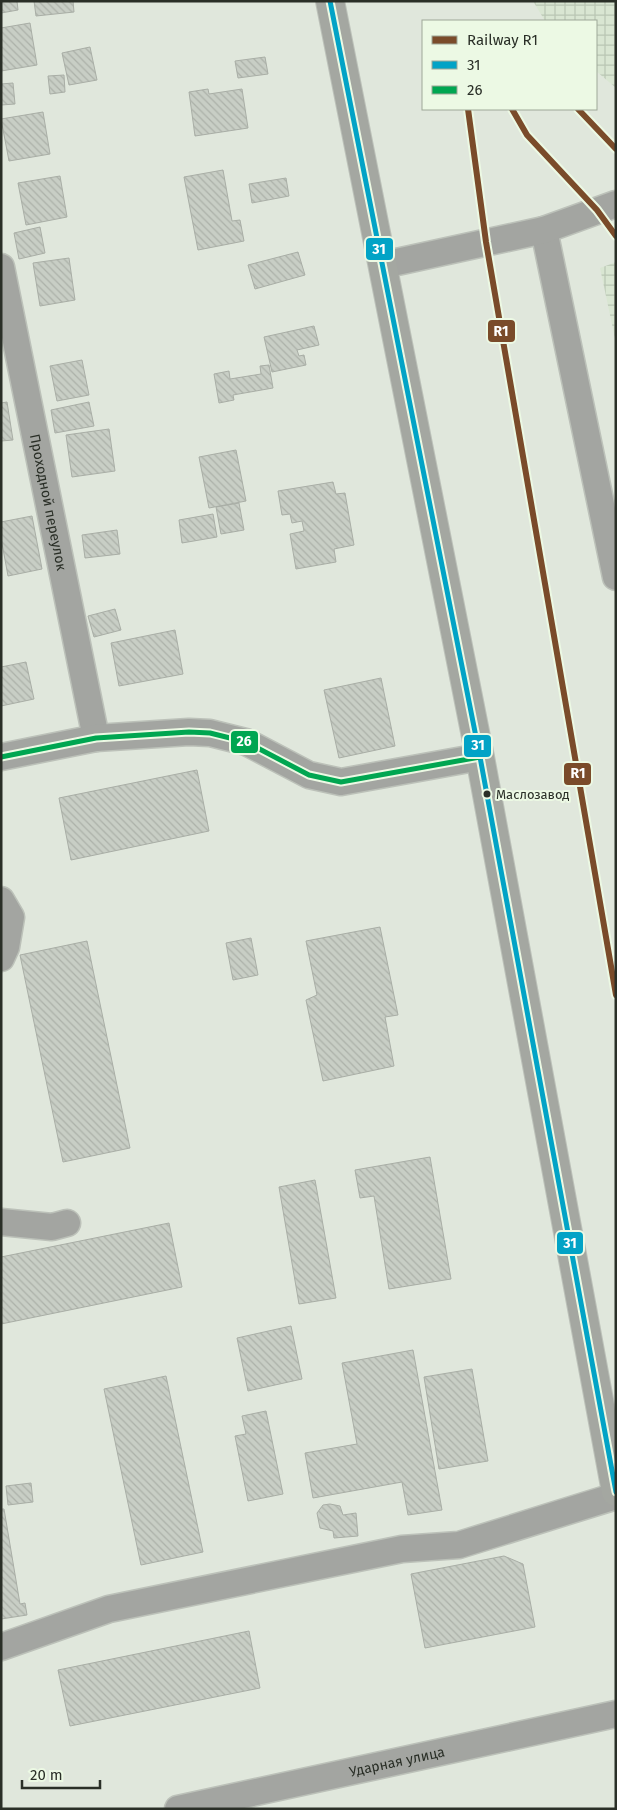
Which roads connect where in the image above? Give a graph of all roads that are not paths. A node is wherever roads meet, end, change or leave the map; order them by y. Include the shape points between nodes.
1 (330, 1) edge
2 (616, 204) edge
3 (544, 230) junction
4 (382, 265) junction
5 (1, 267) edge
6 (616, 577) edge
7 (96, 738) junction
8 (1, 757) edge
9 (480, 757) junction
10 (1, 900) edge
11 (1, 958) edge
12 (1, 1222) edge
13 (67, 1223) dead end
14 (616, 1494) edge
15 (1, 1647) edge
16 (616, 1714) edge
17 (178, 1809) edge

1 - 4 main road
2 - 3 street
3 - 4 street
3 - 6 street
4 - 9 main road
5 - 7 street, Проходной переулок
7 - 8 street
7 - 9 street via 210,733 246,742 309,775 342,782
9 - 14 main road
10 - 11 street via 11,917
12 - 13 street via 52,1227
14 - 15 street via 459,1544 402,1549 109,1609
16 - 17 street, Ударная улица

